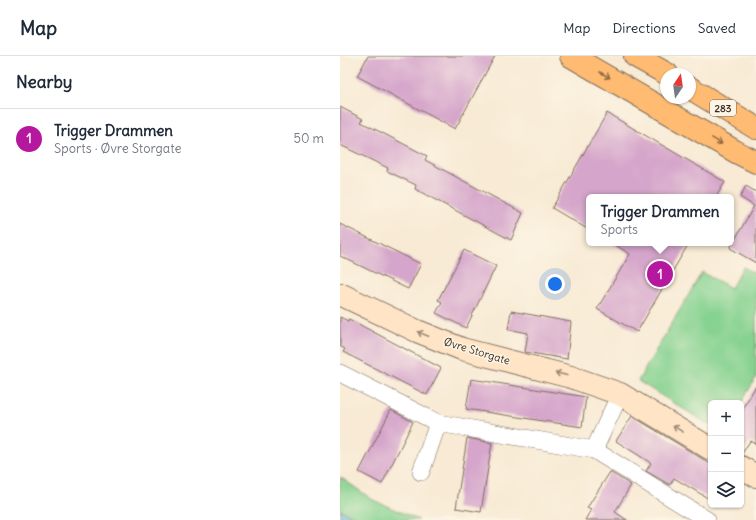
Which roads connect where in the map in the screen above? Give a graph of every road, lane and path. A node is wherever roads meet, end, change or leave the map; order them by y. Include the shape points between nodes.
1 (571, 56) edge
2 (635, 56) edge
3 (660, 71) edge
4 (696, 92) edge
5 (756, 128) edge
6 (747, 158) edge
7 (756, 167) edge
8 (340, 294) edge
9 (340, 373) edge
10 (620, 394) junction
11 (438, 423) junction
12 (708, 447) edge
13 (594, 450) junction
14 (744, 469) edge
15 (421, 472) dead end
16 (756, 476) edge
17 (707, 520) edge

1 -> 6 main road
2 - 3 main road
4 - 5 main road, 283
6 - 7 main road
10 -> 8 main road, Øvre Storgate via 571,377 462,349 417,331
9 - 11 street
12 -> 10 main road, Øvre Storgate
10 - 13 street
11 - 13 street
11 - 15 street
13 - 17 street
14 - 16 main road

